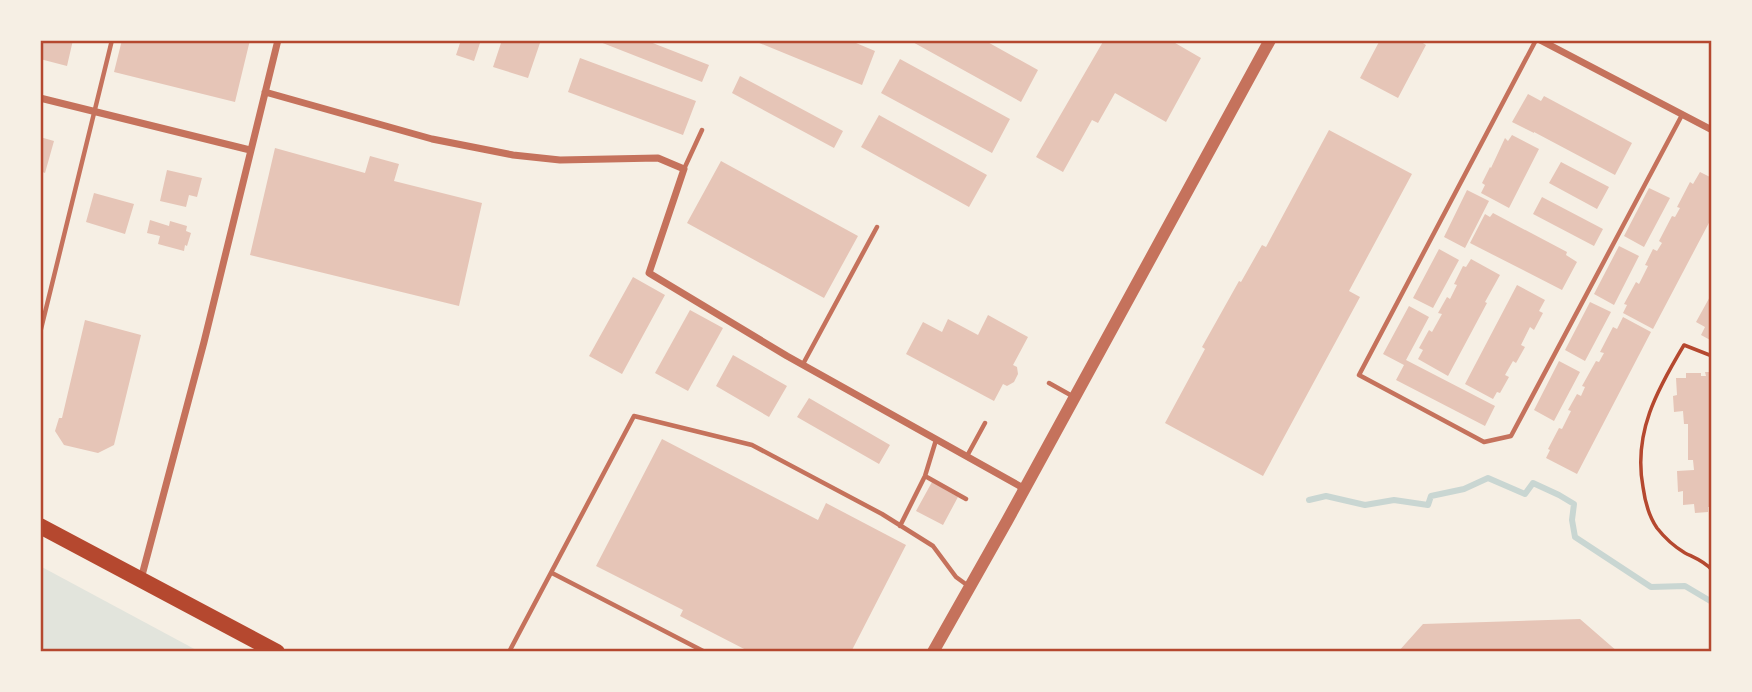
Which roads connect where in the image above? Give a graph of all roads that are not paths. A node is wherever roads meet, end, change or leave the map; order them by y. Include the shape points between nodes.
1 (112, 40) edge
2 (278, 40) edge
3 (1270, 40) edge
4 (1538, 40) edge
5 (265, 92) junction
6 (40, 98) edge
7 (95, 111) junction
8 (1682, 115) junction
9 (702, 130) dead end
10 (1712, 130) edge
11 (250, 150) junction
12 (684, 169) junction
13 (877, 227) dead end
14 (40, 333) edge
15 (803, 365) junction
16 (1049, 383) dead end
17 (1075, 397) junction
18 (985, 423) dead end
19 (936, 440) junction
20 (967, 457) junction
21 (925, 476) junction
22 (1025, 489) junction
23 (966, 499) dead end
24 (40, 526) edge
25 (900, 526) junction
26 (552, 573) junction
27 (141, 579) junction
28 (971, 587) junction
29 (277, 652) edge
30 (509, 652) edge
31 (705, 652) edge
32 (933, 652) edge

1 - 7 lane
2 - 5 street
3 - 17 street
4 - 8 street
4 - 8 lane via 1359,375 1484,442 1511,436
5 - 11 street
5 - 12 street via 432,139 513,155 560,160 658,158
6 - 7 street
7 - 11 street
7 - 14 lane
8 - 10 street
9 - 12 lane
11 - 27 street
12 - 15 street via 649,273
13 - 15 lane
15 - 19 street
16 - 17 lane
17 - 22 street
18 - 20 lane
19 - 20 street
19 - 21 lane
20 - 22 street
21 - 23 lane
21 - 25 lane
22 - 28 street
24 - 27 highway
25 - 26 lane via 752,445 634,416
25 - 28 lane via 933,546 956,577
26 - 30 lane
26 - 31 lane
27 - 29 highway
28 - 32 street

